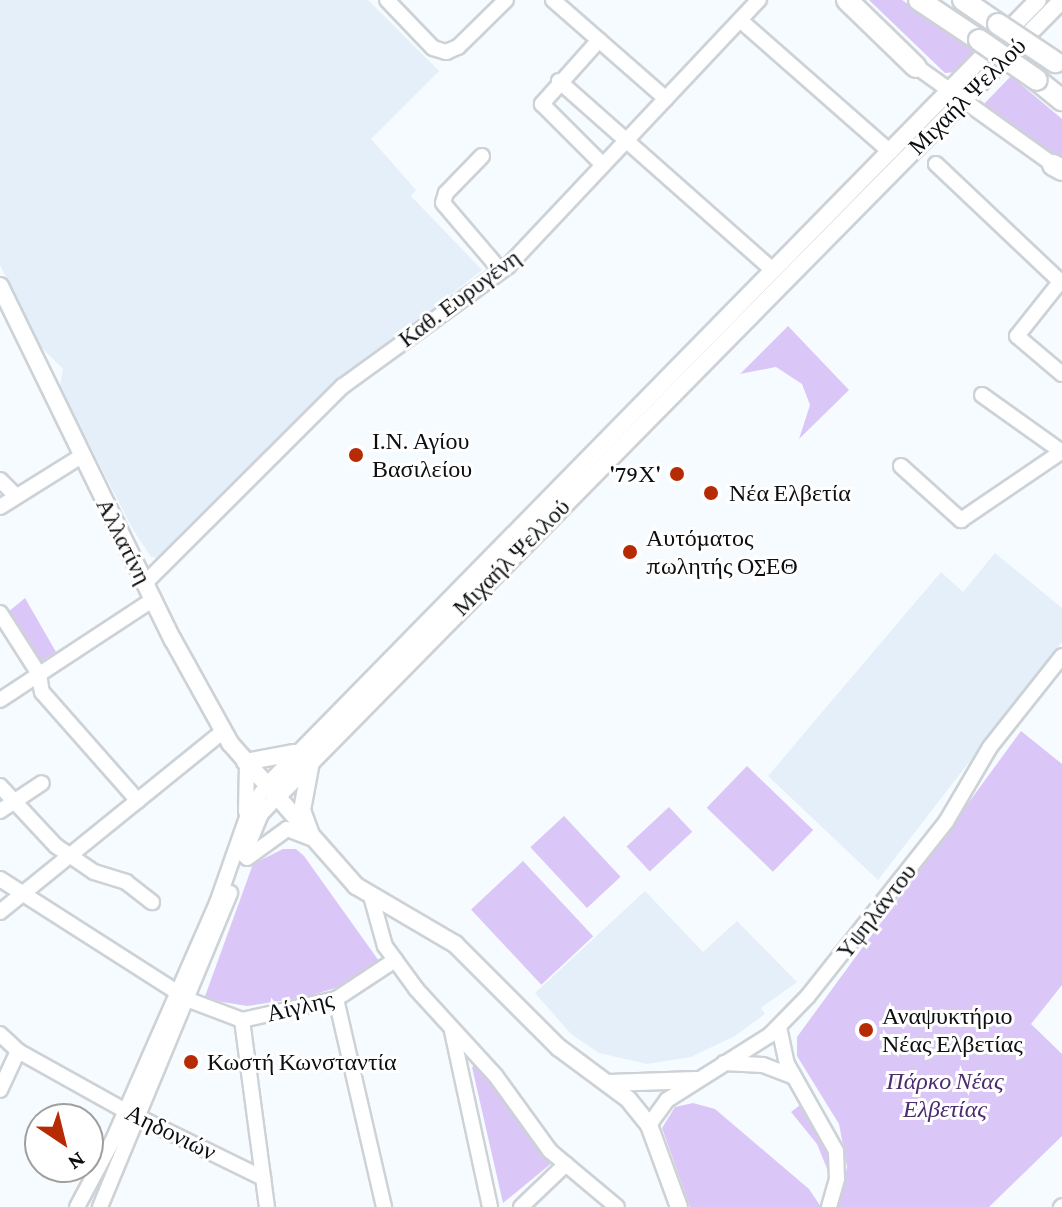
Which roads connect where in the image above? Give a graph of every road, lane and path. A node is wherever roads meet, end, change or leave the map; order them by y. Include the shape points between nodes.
1 (387, 0) edge
2 (506, 0) edge
3 (553, 0) edge
4 (759, 0) edge
5 (835, 0) edge
6 (847, 0) edge
7 (919, 0) edge
8 (963, 0) edge
9 (1038, 0) edge
10 (1062, 0) edge
11 (740, 20) junction
12 (599, 40) junction
13 (1058, 65) edge
14 (916, 67) junction
15 (559, 81) junction
16 (954, 97) junction
17 (666, 99) junction
18 (1062, 100) edge
19 (928, 113) junction
20 (626, 140) junction
21 (890, 152) junction
22 (482, 156) dead end
23 (936, 164) dead end
24 (603, 165) junction
25 (1059, 168) edge
26 (773, 270) junction
27 (501, 271) junction
28 (1061, 282) edge
29 (0, 286) edge
30 (5, 310) edge
31 (1062, 374) edge
32 (982, 395) dead end
33 (1062, 452) edge
34 (80, 457) junction
35 (901, 466) dead end
36 (0, 480) edge
37 (16, 496) junction
38 (0, 507) edge
39 (146, 582) junction
40 (154, 599) junction
41 (0, 613) edge
42 (1062, 656) edge
43 (39, 674) junction
44 (0, 700) edge
45 (222, 732) junction
46 (307, 755) junction
47 (246, 763) junction
48 (42, 783) dead end
49 (0, 786) edge
50 (271, 792) junction
51 (13, 801) junction
52 (138, 801) junction
53 (0, 811) edge
54 (246, 822) junction
55 (311, 838) junction
56 (69, 856) junction
57 (239, 868) junction
58 (0, 879) edge
59 (20, 894) junction
60 (371, 896) junction
61 (152, 902) dead end
62 (0, 912) edge
63 (395, 960) junction
64 (183, 996) junction
65 (336, 999) junction
66 (242, 1020) junction
67 (779, 1027) junction
68 (452, 1031) junction
69 (0, 1034) edge
70 (18, 1051) junction
71 (724, 1063) junction
72 (794, 1077) junction
73 (696, 1080) junction
74 (609, 1083) junction
75 (0, 1090) edge
76 (126, 1111) junction
77 (141, 1118) junction
78 (649, 1125) junction
79 (566, 1164) junction
80 (262, 1183) junction
81 (77, 1207) edge
82 (100, 1207) edge
83 (253, 1207) edge
84 (267, 1207) edge
85 (384, 1207) edge
86 (490, 1207) edge
87 (521, 1207) edge
88 (617, 1207) edge
89 (679, 1207) edge
90 (829, 1207) edge

1 - 2 street via 441,52 455,50
3 - 12 street
4 - 11 street, Καθ. Ευρυγένη
5 - 14 street
6 - 14 highway
7 - 18 highway, bridge
8 - 13 highway, bridge
9 - 16 main road, Μιχαήλ Ψελλού
10 - 16 main road, Μιχαήλ Ψελλού
11 - 17 street, Καθ. Ευρυγένη
11 - 21 street
12 - 15 street
12 - 17 street
14 - 16 street
14 - 19 street via 927,89
15 - 20 street
15 - 24 street via 543,107
16 - 19 main road, Μιχαήλ Ψελλού
16 - 25 street
16 - 46 main road, Μιχαήλ Ψελλού
17 - 20 street, Καθ. Ευρυγένη
19 - 21 main road, Μιχαήλ Ψελλού
20 - 24 street, Καθ. Ευρυγένη
20 - 26 street
21 - 26 main road, Μιχαήλ Ψελλού
22 - 27 street via 446,193 443,203
23 - 28 street
24 - 27 street, Καθ. Ευρυγένη
26 - 46 main road, Μιχαήλ Ψελλού
27 - 39 street, Καθ. Ευρυγένη via 343,386
28 - 31 street via 1017,336
29 - 30 main road, Αλλατίνη
30 - 34 main road, Αλλατίνη
32 - 33 street
33 - 35 street via 961,520
34 - 37 street
34 - 39 main road, Αλλατίνη
36 - 37 street
37 - 38 street
39 - 40 main road, Αλλατίνη
40 - 43 street
40 - 45 main road, Αλλατίνη
41 - 43 street
42 - 67 street, Υψηλάντου via 990,747 946,822
43 - 44 street
43 - 52 street via 42,692
45 - 47 main road, Αλλατίνη
45 - 52 street
46 - 47 main road
46 - 50 main road, Μιχαήλ Ψελλού
46 - 55 main road via 302,810
47 - 50 main road, Αλλατίνη
47 - 54 street
48 - 51 street
49 - 51 street
50 - 54 street, Μιχαήλ Ψελλού
50 - 55 main road, Αλλατίνη
50 - 57 street, Μιχαήλ Ψελλού
51 - 53 street
51 - 56 street
52 - 56 street
54 - 64 street, Μιχαήλ Ψελλού
55 - 57 street via 287,829 272,835
55 - 60 main road, Αλλατίνη
56 - 59 street
56 - 61 street via 94,872 121,879
57 - 64 street, Μιχαήλ Ψελλού
58 - 59 street
59 - 62 street
59 - 64 street
60 - 63 street via 376,924
60 - 74 main road, Αλλατίνη via 455,944 558,1047
63 - 65 street, Αίγλης
63 - 68 street
64 - 66 street
64 - 76 street, Μιχαήλ Ψελλού
64 - 77 street, Μιχαήλ Ψελλού
65 - 66 street, Αίγλης
65 - 85 street
66 - 80 street
67 - 71 street, Υψηλάντου
67 - 72 street
68 - 79 street via 495,1075 544,1145
68 - 86 street
69 - 70 street, Αηδονιών
70 - 75 street
70 - 76 street, Αηδονιών
71 - 72 street via 763,1065
71 - 73 street, Υψηλάντου
72 - 90 street via 836,1151 837,1179
73 - 74 main road
73 - 78 street, Υψηλάντου via 667,1100
74 - 78 main road, Αλλατίνη
76 - 77 street, Αηδονιών
76 - 81 street, Μιχαήλ Ψελλού
77 - 80 street, Αηδονιών
77 - 82 street, Μιχαήλ Ψελλού
78 - 89 main road
79 - 87 street
79 - 88 street
80 - 83 street
80 - 84 street

